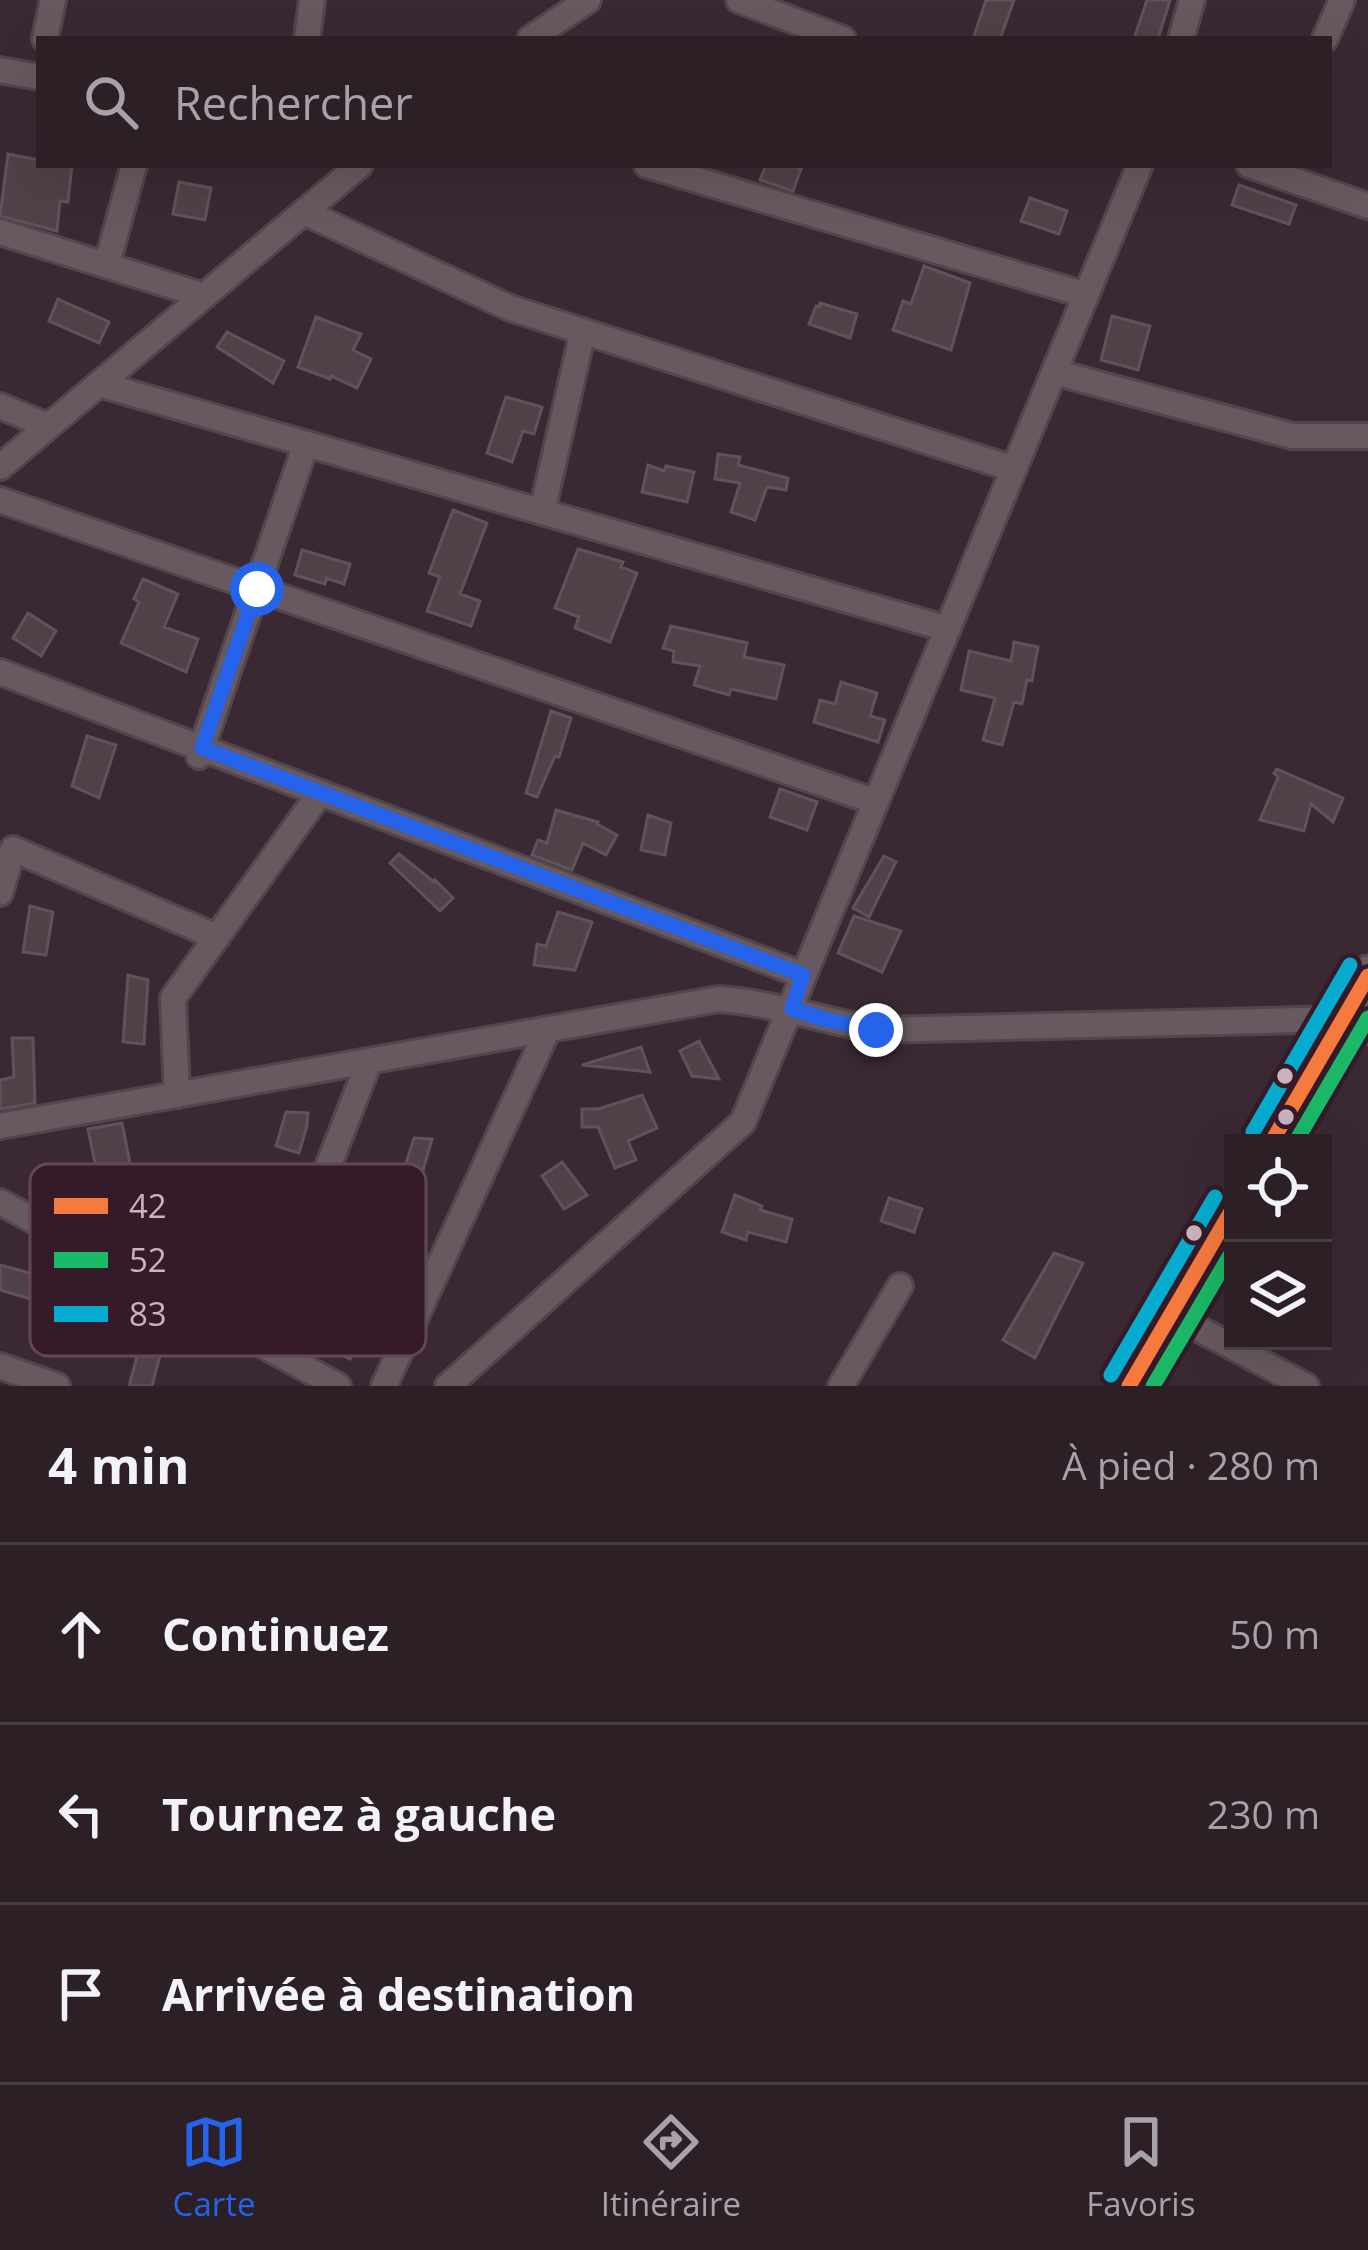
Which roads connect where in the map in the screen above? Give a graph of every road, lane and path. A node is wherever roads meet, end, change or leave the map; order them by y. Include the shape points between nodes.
1 (53, 0) edge
2 (312, 0) edge
3 (588, 0) edge
4 (739, 0) edge
5 (1192, 0) edge
6 (1342, 0) edge
7 (46, 36) edge
8 (308, 36) edge
9 (534, 36) edge
10 (835, 36) edge
11 (1182, 36) edge
12 (1326, 36) edge
13 (0, 70) edge
14 (36, 75) edge
15 (133, 168) edge
16 (356, 168) edge
17 (657, 168) edge
18 (1139, 168) edge
19 (1265, 168) edge
20 (1368, 206) edge
21 (304, 212) junction
22 (0, 232) edge
23 (106, 264) junction
24 (1086, 295) junction
25 (204, 296) junction
26 (583, 331) junction
27 (1054, 372) junction
28 (99, 384) junction
29 (0, 406) edge
30 (48, 426) junction
31 (1368, 436) edge
32 (306, 444) junction
33 (0, 467) edge
34 (1014, 470) junction
35 (0, 500) edge
36 (542, 512) junction
37 (257, 589) junction
38 (948, 628) junction
39 (3, 677) edge
40 (201, 752) junction
41 (320, 793) junction
42 (876, 802) junction
43 (0, 893) edge
44 (217, 937) junction
45 (803, 975) junction
46 (1368, 976) edge
47 (792, 1009) junction
48 (1355, 1025) edge
49 (548, 1029) junction
50 (369, 1062) junction
51 (177, 1095) junction
52 (0, 1126) edge
53 (1277, 1134) edge
54 (329, 1164) edge
55 (0, 1202) edge
56 (30, 1218) edge
57 (1224, 1224) edge
58 (900, 1286) dead end
59 (426, 1295) edge
60 (1171, 1315) junction
61 (284, 1356) edge
62 (398, 1356) edge
63 (0, 1366) edge
64 (57, 1386) edge
65 (338, 1386) edge
66 (384, 1386) edge
67 (448, 1386) edge
68 (842, 1386) edge
69 (1130, 1386) edge
70 (1306, 1386) edge

1 - 7 street
2 - 8 street
3 - 9 street
4 - 10 street
5 - 11 street
6 - 12 street
13 - 14 street
15 - 23 street
16 - 21 street
17 - 24 street
18 - 24 street
19 - 20 street
21 - 25 street
21 - 26 street via 510,308
22 - 23 street
23 - 25 street
24 - 27 street
25 - 28 street
26 - 34 street
26 - 36 street
27 - 31 street via 1292,436
27 - 34 street
28 - 30 street
28 - 32 street
29 - 30 street
30 - 33 street
32 - 36 street
32 - 37 street
34 - 38 street
35 - 37 street
36 - 38 street
37 - 40 street
37 - 42 street
38 - 42 street
39 - 40 street
40 - 41 street
41 - 44 street
41 - 45 street
42 - 45 street
43 - 44 street via 13,849
44 - 51 street via 173,998
45 - 47 street
46 - 48 highway
47 - 48 street via 876,1030
47 - 49 street via 719,999
47 - 67 street via 742,1122
48 - 53 highway
49 - 50 street
49 - 59 street
50 - 51 street
50 - 54 street
51 - 52 street
55 - 56 street
57 - 60 highway
58 - 68 street
60 - 69 highway
60 - 70 street
61 - 65 street
62 - 66 street
63 - 64 street

